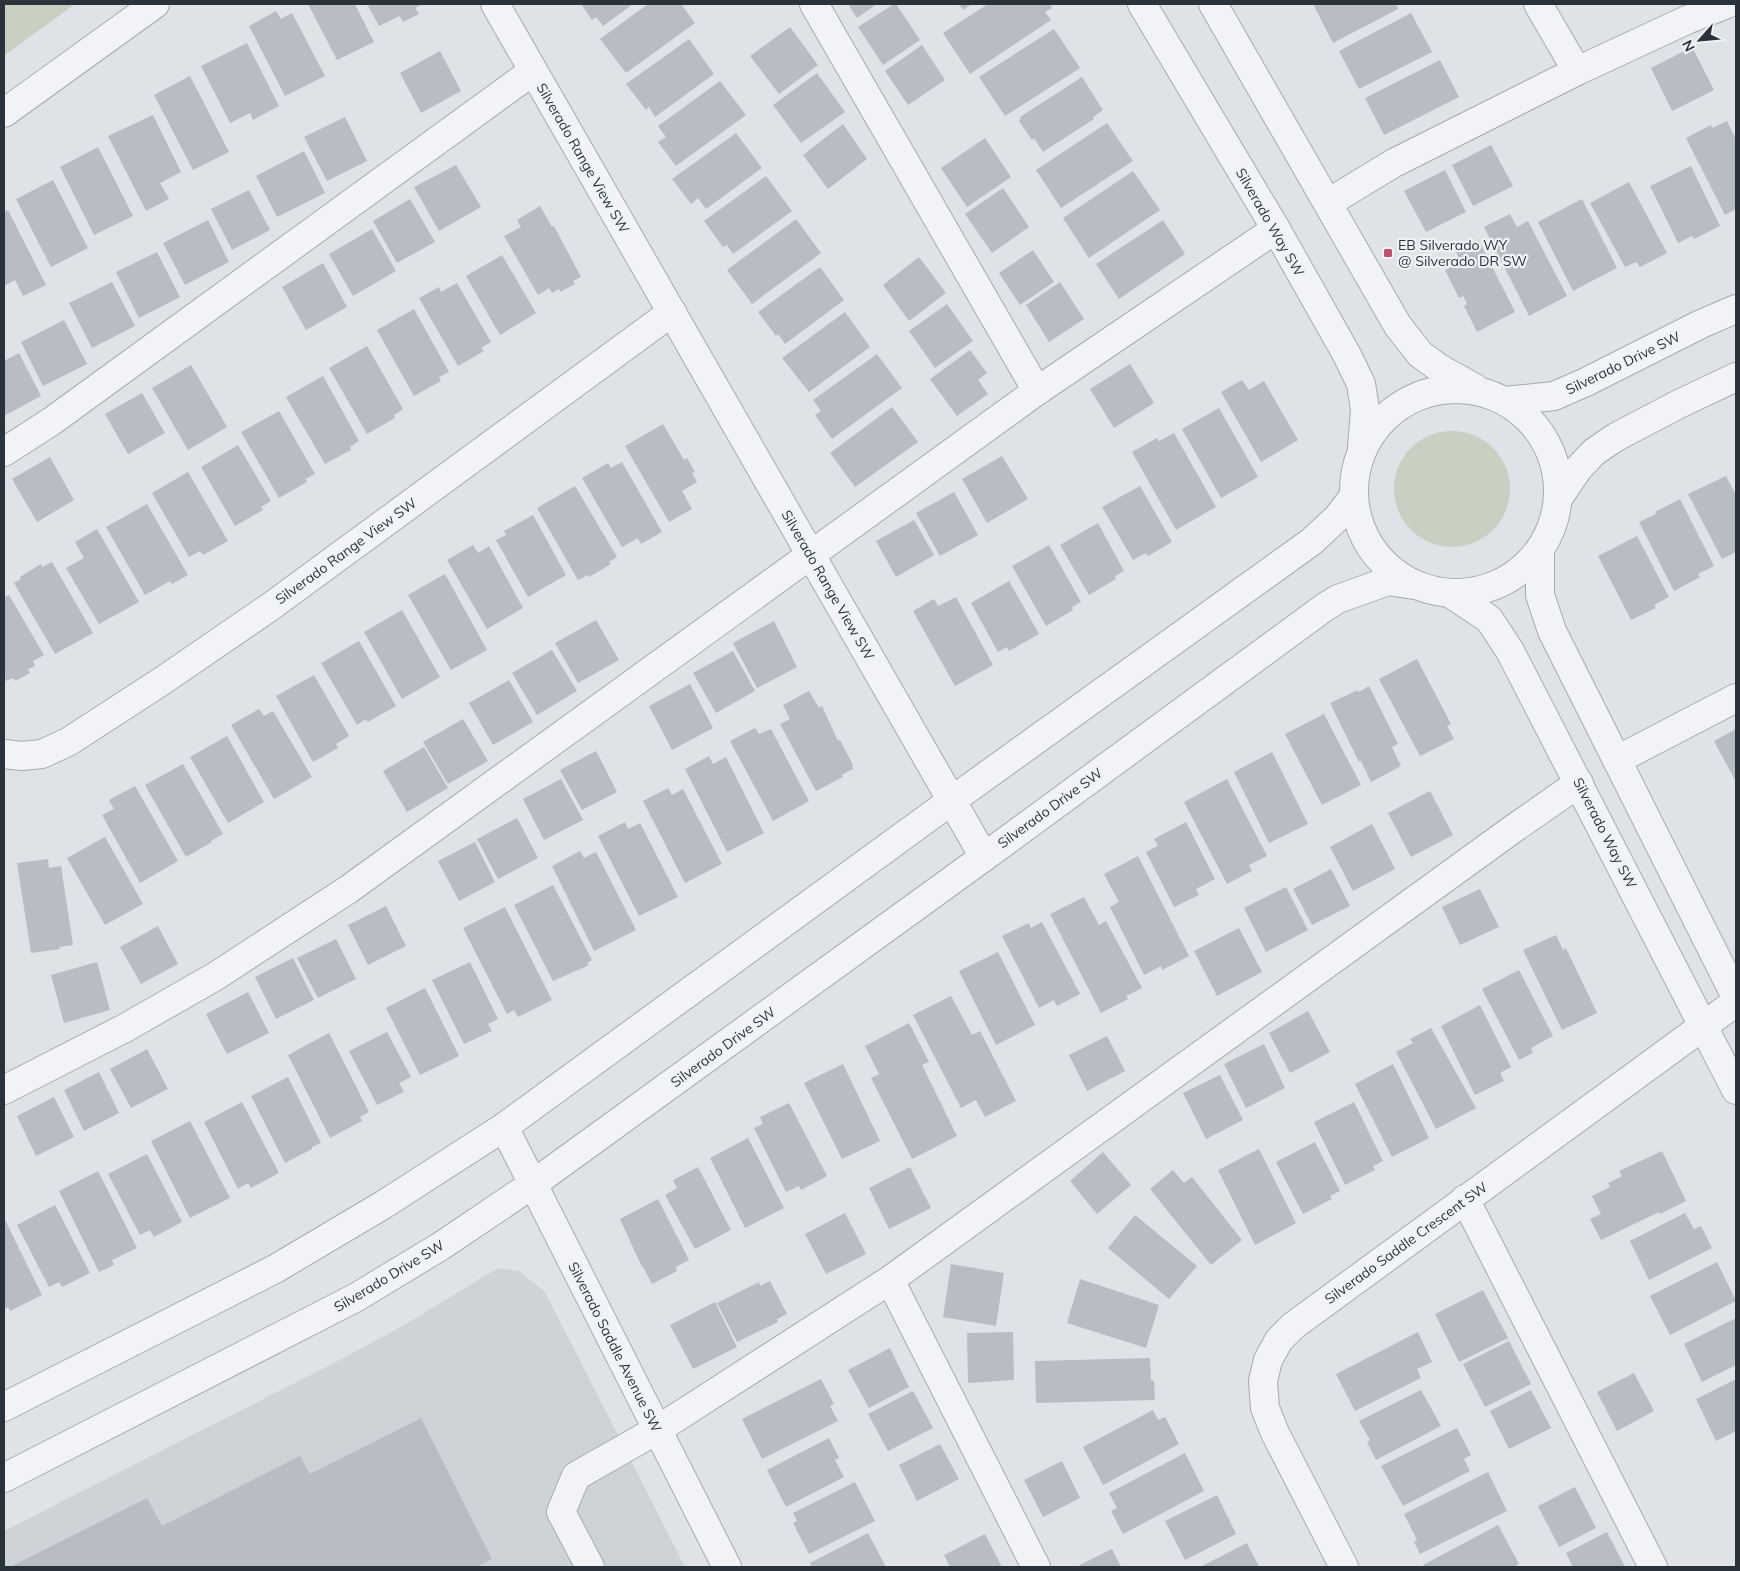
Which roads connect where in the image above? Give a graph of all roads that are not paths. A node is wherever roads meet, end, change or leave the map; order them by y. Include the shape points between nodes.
1 (155, 4) edge
2 (495, 4) edge
3 (814, 4) edge
4 (1142, 4) edge
5 (1213, 4) edge
6 (1538, 4) edge
7 (1727, 4) edge
8 (533, 71) junction
9 (1576, 71) junction
10 (4, 114) edge
11 (1328, 203) junction
12 (1276, 229) junction
13 (1736, 309) edge
14 (672, 312) junction
15 (1736, 377) edge
16 (1037, 392) junction
17 (1493, 396) junction
18 (1362, 450) junction
19 (4, 452) edge
20 (1354, 496) junction
21 (1559, 497) junction
22 (1540, 550) junction
23 (810, 554) junction
24 (1414, 585) junction
25 (1451, 594) junction
26 (1736, 698) edge
27 (4, 754) edge
28 (1617, 760) junction
29 (1579, 783) junction
30 (951, 801) junction
31 (984, 857) junction
32 (1736, 997) edge
33 (1736, 1002) edge
34 (1703, 1026) junction
35 (4, 1090) edge
36 (1736, 1090) edge
37 (504, 1127) junction
38 (533, 1184) junction
39 (1465, 1199) junction
40 (890, 1280) junction
41 (4, 1407) edge
42 (657, 1430) junction
43 (4, 1478) edge
44 (590, 1567) edge
45 (727, 1567) edge
46 (1036, 1567) edge
47 (1344, 1567) edge
48 (1653, 1567) edge

1 - 10 street
2 - 8 street, Silverado Range View SW
3 - 16 street
4 - 12 street, Silverado Way SW
5 - 11 street
6 - 9 street
7 - 9 street
8 - 14 street, Silverado Range View SW
8 - 19 street via 52,421
9 - 11 street via 1394,163
11 - 17 street via 1398,326 1420,354 1439,368
12 - 16 street
12 - 18 street, Silverado Way SW via 1360,384 1365,409
13 - 17 street, Silverado Drive SW via 1554,396
14 - 23 street, Silverado Range View SW
14 - 27 street, Silverado Range View SW via 270,606 162,681 68,742 42,754
15 - 21 street via 1616,437 1594,452
16 - 23 street
17 - 18 street, Silverado Drive SW via 1449,389 1423,394 1398,406 1380,422
17 - 21 street via 1523,413 1538,429 1557,470
18 - 20 street via 1355,472
20 - 24 street via 1357,518 1369,546 1387,567
20 - 30 street via 1337,518 1311,542
21 - 22 street via 1555,520
22 - 25 street via 1518,574 1501,584 1481,591
22 - 28 street via 1540,595 1552,632
23 - 30 street, Silverado Range View SW
23 - 35 street via 350,889 216,976 125,1028
24 - 25 street via 1432,592
24 - 31 street, Silverado Drive SW via 1388,581 1325,607
25 - 29 street, Silverado Way SW via 1489,619 1510,651
26 - 28 street
28 - 32 street
29 - 34 street, Silverado Way SW
29 - 40 street
30 - 31 street, Silverado Range View SW
30 - 37 street
31 - 38 street, Silverado Drive SW
33 - 34 street, Silverado Saddle Crescent SW
34 - 36 street, Silverado Way SW
34 - 39 street, Silverado Saddle Crescent SW
37 - 38 street, Silverado Saddle Avenue SW
37 - 41 street via 383,1206 275,1269
38 - 42 street, Silverado Saddle Avenue SW
38 - 43 street, Silverado Drive SW via 442,1246 355,1298
39 - 47 street, Silverado Saddle Crescent SW via 1293,1326 1279,1340 1268,1360 1263,1381 1265,1408
39 - 48 street
40 - 42 street
40 - 46 street
42 - 44 street via 576,1476 561,1512
42 - 45 street, Silverado Saddle Avenue SW

